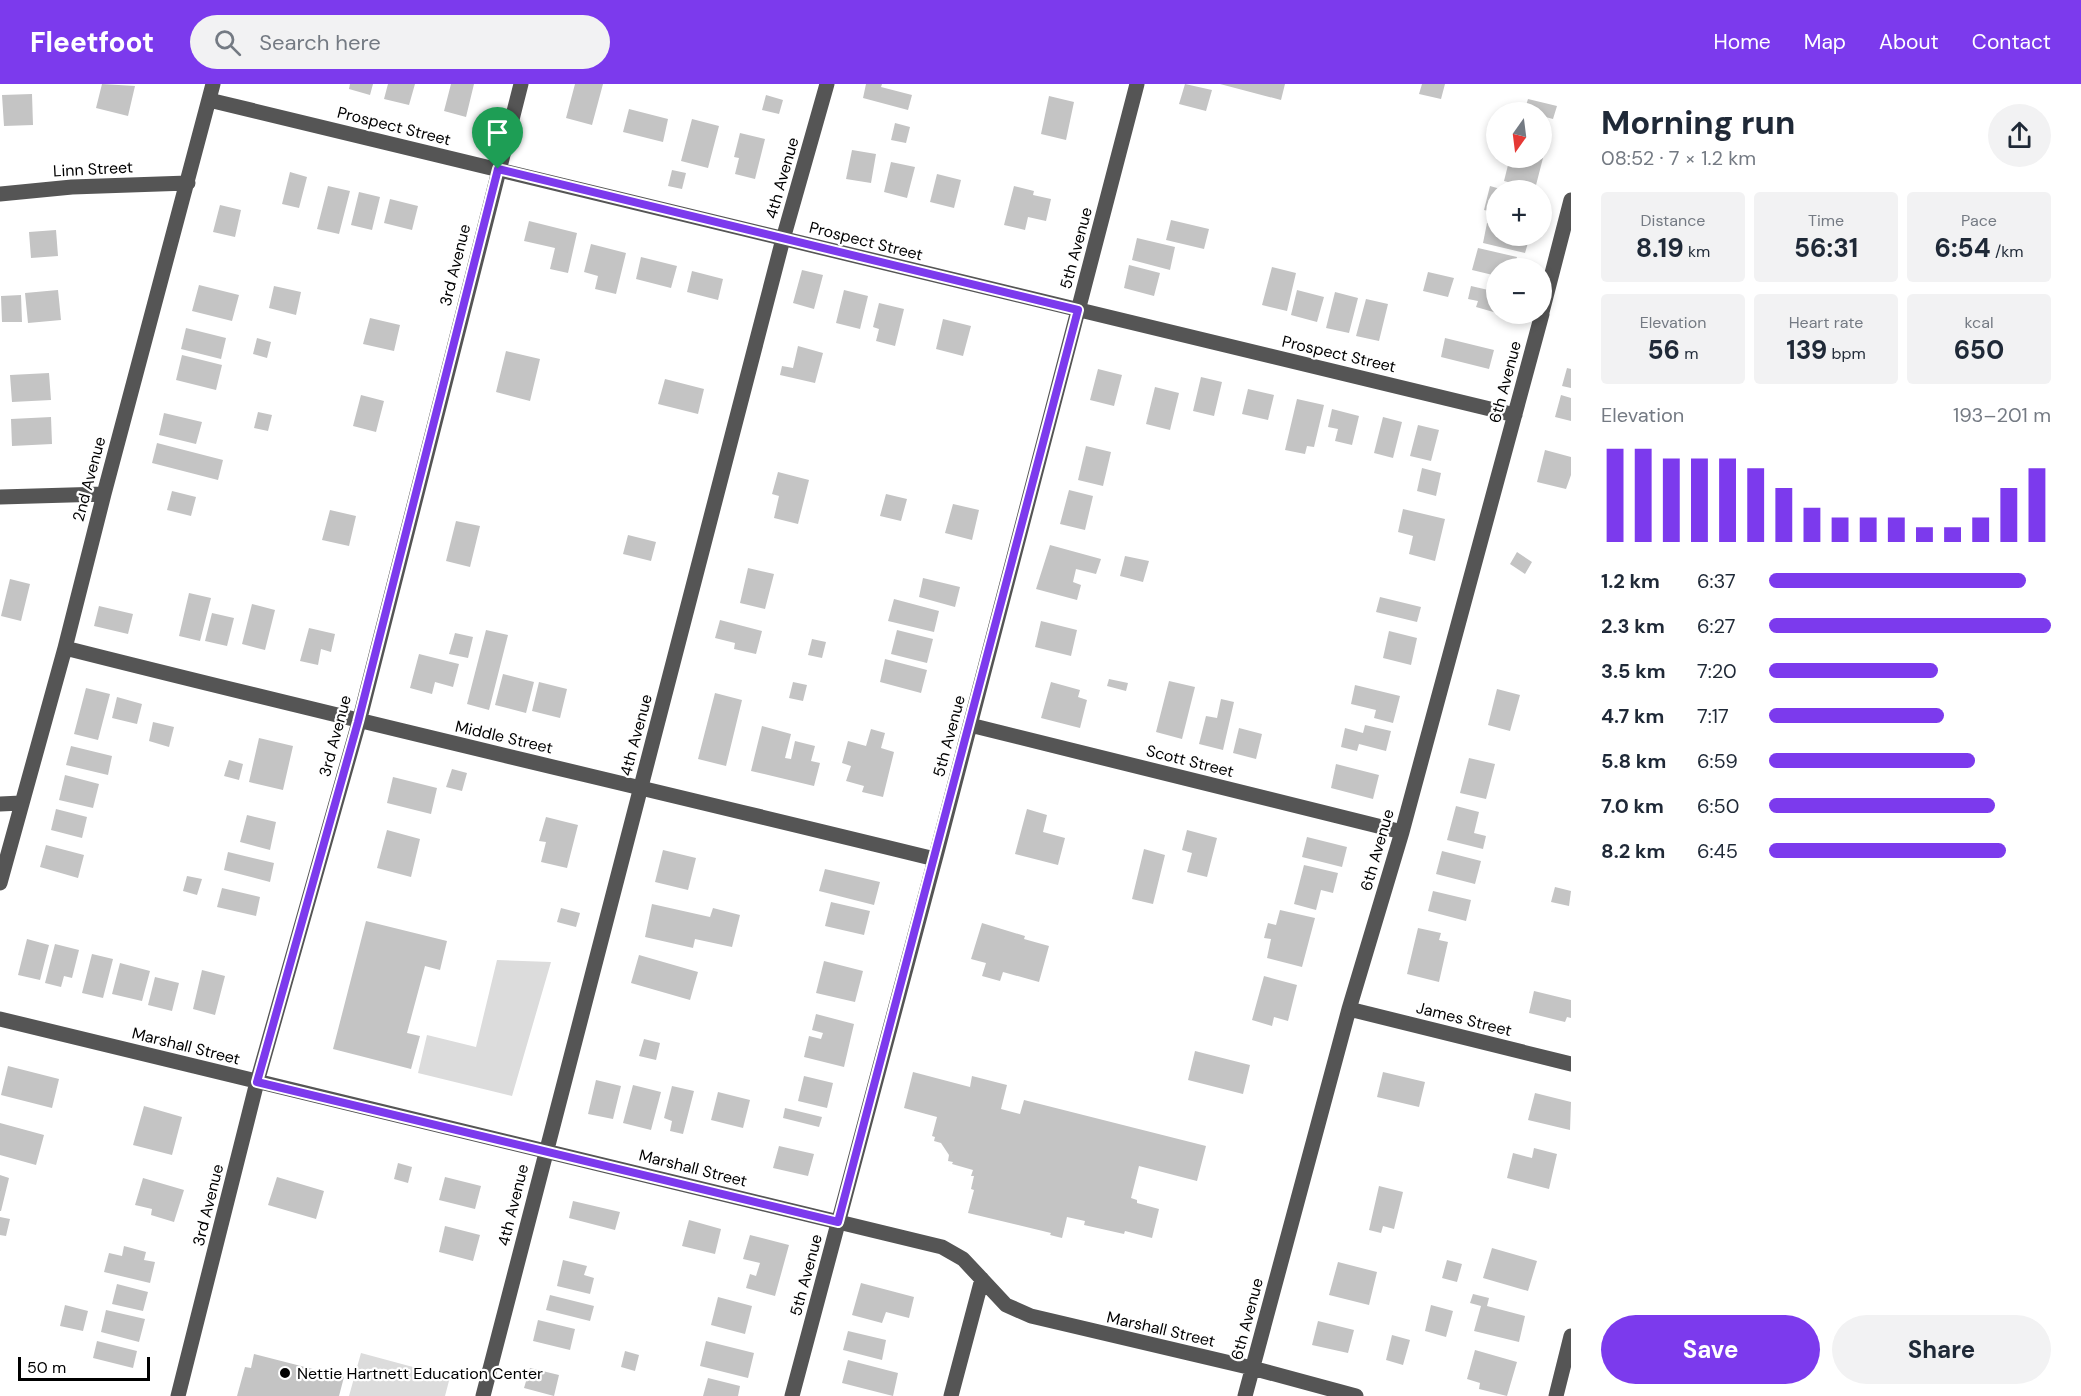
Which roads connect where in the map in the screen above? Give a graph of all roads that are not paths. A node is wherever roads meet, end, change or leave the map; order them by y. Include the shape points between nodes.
1 (213, 84) edge
2 (520, 84) edge
3 (826, 84) edge
4 (1137, 84) edge
5 (209, 100) junction
6 (498, 169) junction
7 (188, 183) junction
8 (0, 194) edge
9 (1571, 200) edge
10 (783, 239) junction
11 (1552, 274) edge
12 (1078, 310) junction
13 (1539, 324) edge
14 (1515, 415) junction
15 (104, 494) junction
16 (0, 497) edge
17 (65, 648) junction
18 (358, 722) junction
19 (970, 725) junction
20 (641, 788) junction
21 (21, 803) junction
22 (0, 804) edge
23 (1402, 832) junction
24 (935, 859) junction
25 (0, 883) edge
26 (1349, 1009) junction
27 (0, 1019) edge
28 (1571, 1064) edge
29 (257, 1082) junction
30 (545, 1150) junction
31 (838, 1222) junction
32 (982, 1279) junction
33 (1571, 1336) edge
34 (1252, 1368) junction
35 (178, 1396) edge
36 (483, 1396) edge
37 (792, 1396) edge
38 (951, 1396) edge
39 (1245, 1396) edge
40 (1356, 1396) edge
41 (1556, 1396) edge

1 - 5 street, 2nd Avenue
2 - 6 street, 3rd Avenue
3 - 10 street, 4th Avenue
4 - 12 street, 5th Avenue
5 - 6 street, Prospect Street
5 - 7 street, 2nd Avenue
6 - 10 street, Prospect Street
6 - 18 street, 3rd Avenue
7 - 8 street, Linn Street
7 - 15 street, 2nd Avenue
9 - 11 street, 6th Avenue
10 - 12 street, Prospect Street
10 - 20 street, 4th Avenue
12 - 14 street, Prospect Street
12 - 19 street, 5th Avenue
13 - 14 street, 6th Avenue
14 - 23 street, 6th Avenue
15 - 16 street
15 - 17 street, 2nd Avenue
17 - 18 street, Middle Street
17 - 21 street, 2nd Avenue
18 - 20 street, Middle Street
18 - 29 street, 3rd Avenue
19 - 23 street, Scott Street
19 - 24 street, 5th Avenue
20 - 24 street, Middle Street
20 - 30 street, 4th Avenue
21 - 22 street
21 - 25 street, 2nd Avenue
23 - 26 street, 6th Avenue
24 - 31 street, 5th Avenue
26 - 28 street, James Street
26 - 34 street, 6th Avenue
27 - 29 street, Marshall Street
29 - 30 street, Marshall Street
29 - 35 street, 3rd Avenue
30 - 31 street, Marshall Street
30 - 36 street, 4th Avenue
31 - 32 street, Marshall Street via 942,1247 963,1259
31 - 37 street, 5th Avenue
32 - 34 street, Marshall Street via 1006,1305 1031,1316
32 - 38 street
33 - 41 street
34 - 39 street, 6th Avenue
34 - 40 street, Marshall Street

